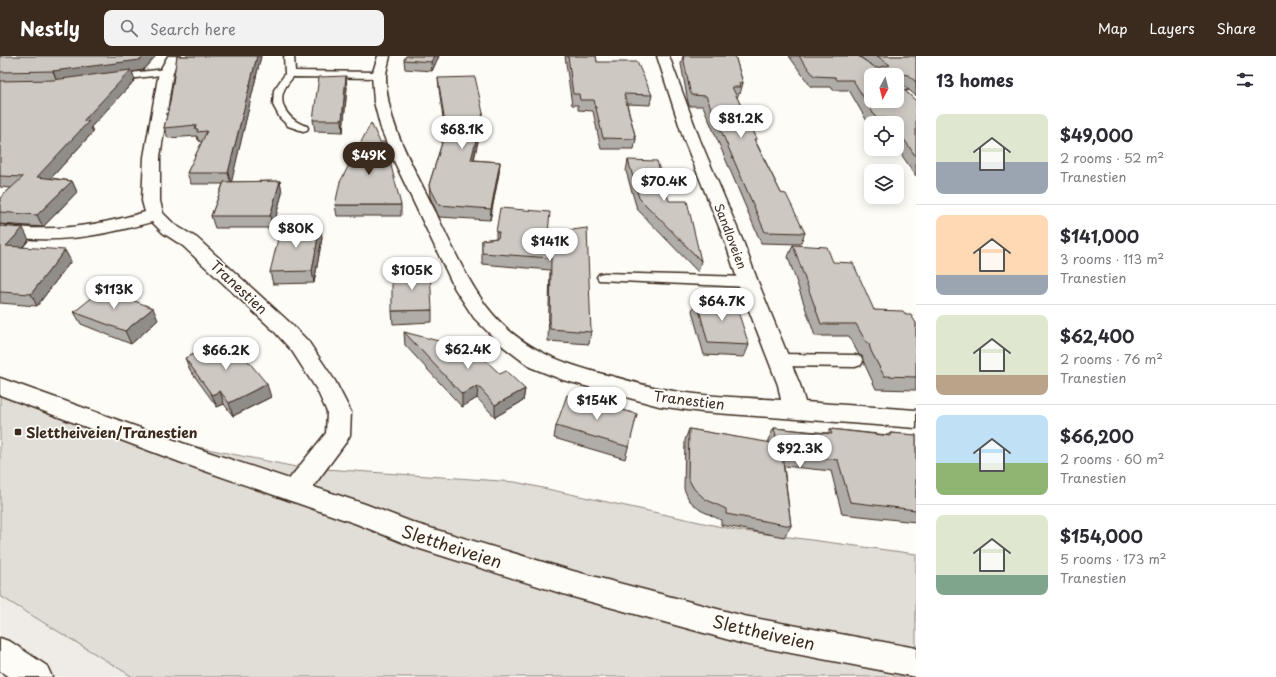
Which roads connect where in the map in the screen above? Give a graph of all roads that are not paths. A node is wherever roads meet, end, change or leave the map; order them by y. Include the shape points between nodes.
1 (289, 56) edge
2 (663, 56) edge
3 (170, 64) edge
4 (381, 65) edge
5 (290, 74) junction
6 (104, 79) edge
7 (916, 86) edge
8 (904, 87) edge
9 (904, 95) edge
10 (909, 100) edge
11 (303, 128) dead end
12 (155, 215) junction
13 (0, 230) edge
14 (604, 278) dead end
15 (748, 282) junction
16 (779, 360) junction
17 (855, 361) dead end
18 (0, 386) edge
19 (795, 409) junction
20 (916, 419) edge
21 (295, 491) junction
22 (0, 653) edge
23 (916, 663) edge
24 (36, 677) edge

1 - 5 lane
2 - 15 street, Sandloveien via 692,140
3 - 6 lane
3 - 12 street via 152,157 152,201
4 - 5 lane, Tranestien
4 - 19 street, Tranestien via 381,102 389,129 419,197 465,289 481,313 507,339 538,361 571,374 624,389 702,403
5 - 11 lane via 281,85 277,102 289,122
7 - 8 street
9 - 10 street
12 - 13 street via 98,230 70,234 46,235
12 - 21 street, Tranestien via 169,229 190,242 220,268 280,325 300,346 327,387 339,412 338,436
14 - 15 lane, Sandloveien
15 - 16 street, Sandloveien
16 - 17 lane
16 - 19 street, Sandloveien
18 - 21 street, Slettheiveien
19 - 20 street, Tranestien
21 - 23 street, Slettheiveien via 414,535 573,584 744,630
22 - 24 street

